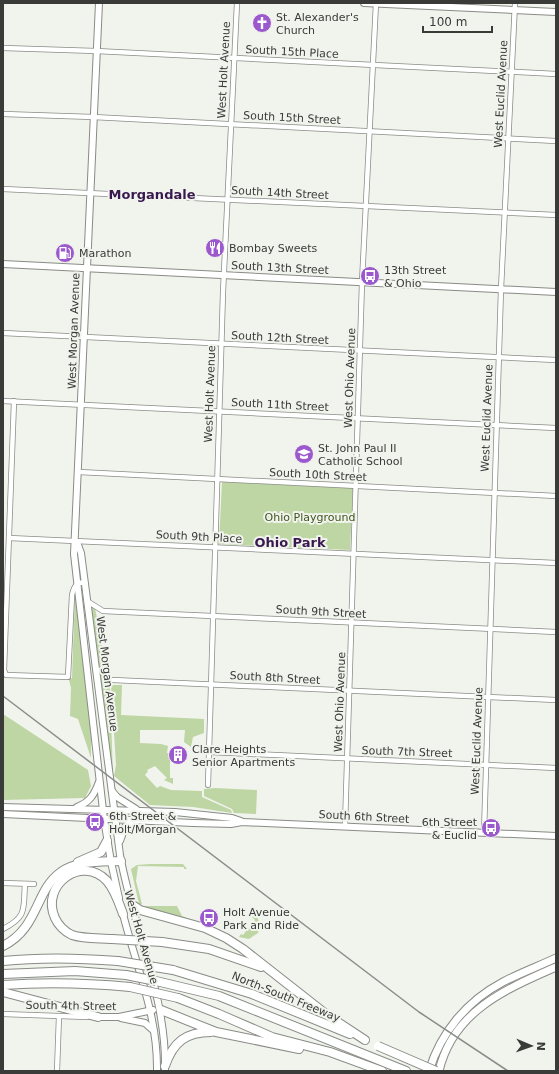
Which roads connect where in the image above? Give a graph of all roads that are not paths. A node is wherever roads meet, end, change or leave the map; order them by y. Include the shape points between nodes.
1 (98, 3) edge
2 (237, 3) edge
3 (364, 3) edge
4 (376, 3) edge
5 (515, 3) edge
6 (515, 10) junction
7 (556, 12) edge
8 (3, 48) edge
9 (96, 51) junction
10 (234, 58) junction
11 (373, 66) junction
12 (512, 72) junction
13 (556, 74) edge
14 (3, 114) edge
15 (93, 117) junction
16 (231, 124) junction
17 (370, 130) junction
18 (508, 138) junction
19 (556, 141) edge
20 (3, 189) edge
21 (90, 192) junction
22 (227, 199) junction
23 (366, 206) junction
24 (504, 213) junction
25 (556, 215) edge
26 (3, 264) edge
27 (86, 268) junction
28 (224, 275) junction
29 (362, 282) junction
30 (500, 289) junction
31 (556, 292) edge
32 (3, 333) edge
33 (84, 337) junction
34 (222, 344) junction
35 (360, 350) junction
36 (498, 357) junction
37 (556, 360) edge
38 (3, 401) edge
39 (14, 401) junction
40 (81, 404) junction
41 (219, 411) junction
42 (357, 419) junction
43 (496, 426) junction
44 (556, 428) edge
45 (79, 472) junction
46 (218, 479) junction
47 (355, 486) junction
48 (494, 493) junction
49 (556, 496) edge
50 (9, 538) junction
51 (76, 541) junction
52 (216, 547) junction
53 (353, 554) junction
54 (492, 561) junction
55 (556, 563) edge
56 (85, 582) junction
57 (78, 583) junction
58 (87, 601) junction
59 (213, 616) junction
60 (352, 622) junction
61 (490, 630) junction
62 (556, 632) edge
63 (113, 680) dead end
64 (211, 684) junction
65 (349, 690) junction
66 (487, 697) junction
67 (556, 700) edge
68 (209, 752) junction
69 (347, 758) junction
70 (485, 764) junction
71 (556, 768) edge
72 (99, 781) junction
73 (208, 785) dead end
74 (111, 790) junction
75 (3, 807) edge
76 (75, 808) junction
77 (103, 809) junction
78 (113, 810) junction
79 (140, 810) junction
80 (3, 814) edge
81 (104, 818) junction
82 (114, 819) junction
83 (138, 820) junction
84 (242, 822) junction
85 (345, 826) junction
86 (484, 833) junction
87 (556, 836) edge
88 (107, 841) junction
89 (119, 847) junction
90 (121, 861) junction
91 (111, 862) junction
92 (68, 868) junction
93 (3, 883) edge
94 (25, 884) junction
95 (34, 884) dead end
96 (131, 904) junction
97 (123, 914) junction
98 (3, 929) edge
99 (3, 946) edge
100 (556, 958) edge
101 (3, 961) edge
102 (556, 967) edge
103 (3, 974) edge
104 (277, 974) junction
105 (3, 985) edge
106 (3, 992) edge
107 (151, 1010) junction
108 (161, 1010) junction
109 (3, 1014) edge
110 (59, 1016) junction
111 (98, 1017) junction
112 (119, 1017) junction
113 (154, 1031) junction
114 (216, 1032) junction
115 (365, 1040) junction
116 (330, 1052) junction
117 (367, 1061) junction
118 (165, 1069) edge
119 (57, 1071) edge
120 (157, 1071) edge
121 (382, 1071) edge
122 (406, 1071) edge
123 (429, 1071) edge
124 (437, 1071) edge

1 - 9 street, West Morgan Avenue
2 - 10 street, West Holt Avenue
3 - 4 street
4 - 6 street
4 - 11 street, West Ohio Avenue
5 - 6 street, West Euclid Avenue
6 - 7 street
6 - 12 street, West Euclid Avenue
8 - 9 street, South 15th Place
9 - 10 street, South 15th Place
9 - 15 street, West Morgan Avenue
10 - 11 street, South 15th Place
10 - 16 street, West Holt Avenue
11 - 12 street, South 15th Place
11 - 17 street, West Ohio Avenue
12 - 13 street, South 15th Place
12 - 18 street, West Euclid Avenue
14 - 15 street, South 15th Street
15 - 16 street, South 15th Street
15 - 21 street, West Morgan Avenue
16 - 17 street, South 15th Street
16 - 22 street, West Holt Avenue
17 - 18 street, South 15th Street
17 - 23 street, West Ohio Avenue
18 - 19 street, South 15th Street
18 - 24 street, West Euclid Avenue
20 - 21 street, South 14th Street
21 - 22 street, South 14th Street
21 - 27 street, West Morgan Avenue
22 - 23 street, South 14th Street
22 - 28 street, West Holt Avenue
23 - 24 street, South 14th Street
23 - 29 street, West Ohio Avenue
24 - 25 street, South 14th Street
24 - 30 street, West Euclid Avenue
26 - 27 street, South 13th Street
27 - 28 street, South 13th Street
27 - 33 street, West Morgan Avenue
28 - 29 street, South 13th Street
28 - 34 street, West Holt Avenue
29 - 30 street, South 13th Street
29 - 35 street, West Ohio Avenue
30 - 31 street, South 13th Street
30 - 36 street, West Euclid Avenue
32 - 33 street, South 12th Street
33 - 34 street, South 12th Street
33 - 40 street, West Morgan Avenue
34 - 35 street, South 12th Street
34 - 41 street, West Holt Avenue
35 - 36 street, South 12th Street
35 - 42 street, West Ohio Avenue
36 - 37 street, South 12th Street
36 - 43 street, West Euclid Avenue
38 - 39 street, South 11th Street
39 - 40 street, South 11th Street
39 - 50 street
40 - 41 street, South 11th Street
40 - 45 street, West Morgan Avenue
41 - 42 street, South 11th Street
41 - 46 street, West Holt Avenue
42 - 43 street, South 11th Street
42 - 47 street, West Ohio Avenue
43 - 44 street, South 11th Street
43 - 48 street, West Euclid Avenue
45 - 46 street, South 10th Street
45 - 51 street, West Morgan Avenue
46 - 47 street, South 10th Street
46 - 52 street, West Holt Avenue
47 - 48 street, South 10th Street
47 - 53 street, West Ohio Avenue
48 - 49 street, South 10th Street
48 - 54 street, West Euclid Avenue
50 - 51 street, South 9th Place
50 - 57 street via 5,674 68,677 72,594
51 - 52 street, South 9th Place
51 - 56 street, West Morgan Avenue via 81,553
51 - 57 street, West Morgan Avenue via 74,554
52 - 53 street, South 9th Place
52 - 59 street, West Holt Avenue
53 - 54 street, South 9th Place
53 - 60 street, West Ohio Avenue
54 - 55 street, South 9th Place
54 - 61 street, West Euclid Avenue
56 - 57 street
56 - 58 street, West Morgan Avenue
57 - 72 street, West Morgan Avenue
58 - 59 street, South 9th Street via 103,611
58 - 74 street, West Morgan Avenue
59 - 60 street, South 9th Street
59 - 64 street, West Holt Avenue
60 - 61 street, South 9th Street
60 - 65 street, West Ohio Avenue
61 - 62 street, South 9th Street
61 - 66 street, West Euclid Avenue
63 - 64 street, South 8th Street
64 - 65 street, South 8th Street
64 - 68 street, West Holt Avenue
65 - 66 street, South 8th Street
65 - 69 street, West Ohio Avenue
66 - 67 street, South 8th Street
66 - 70 street, West Euclid Avenue
68 - 69 street, South 7th Street
68 - 73 street, West Holt Avenue
69 - 70 street, South 7th Street
69 - 85 street, West Ohio Avenue
70 - 71 street, South 7th Street
70 - 86 street, West Euclid Avenue
72 - 76 street via 90,800
72 - 77 street, West Morgan Avenue
74 - 78 street, West Morgan Avenue
74 - 79 street via 116,797
75 - 76 street, South 6th Street
76 - 77 street, South 6th Street
77 - 78 street, South 6th Street
77 - 81 street, West Holt Avenue
78 - 79 street, South 6th Street
78 - 82 street, West Holt Avenue
79 - 84 street, South 6th Street via 208,815
80 - 81 street, South 6th Street
81 - 82 street, South 6th Street
81 - 88 street, West Holt Avenue
82 - 83 street, South 6th Street
82 - 89 street, West Holt Avenue
83 - 84 street, South 6th Street via 231,824
83 - 89 street via 122,830
84 - 85 street, South 6th Street
85 - 86 street, South 6th Street
86 - 87 street, South 6th Street
88 - 91 street, West Holt Avenue
88 - 92 highway via 101,852
89 - 90 street, West Holt Avenue
90 - 91 highway
90 - 96 street, West Holt Avenue
91 - 92 highway via 93,862
91 - 97 street, West Holt Avenue
92 - 99 highway via 53,879 23,932
93 - 94 street
94 - 95 street
94 - 98 street via 23,909 19,920
96 - 104 highway via 142,911 205,928 226,938
96 - 108 street, West Holt Avenue
97 - 104 highway, bridge via 108,882 97,873 72,873 55,889 51,904 52,914 61,927 72,935 192,945 216,951
97 - 107 street, West Holt Avenue
100 - 123 main road via 504,981 473,1002 447,1031 438,1046
101 - 115 highway, North-South Freeway, bridge via 70,957 118,961 173,970 252,994
102 - 124 main road via 512,987 485,1003 458,1030
103 - 117 highway, North-South Freeway, bridge via 75,971 126,975 177,985 253,1009
104 - 115 highway via 328,1015
105 - 116 highway, bridge via 41,982 130,987 178,998 272,1037
106 - 111 highway
107 - 108 street, South 4th Street
107 - 112 street, South 4th Street
107 - 113 street, West Holt Avenue
108 - 114 highway
108 - 118 street, West Holt Avenue
109 - 110 street, South 4th Street
110 - 111 street, South 4th Street
110 - 119 street
111 - 112 street, South 4th Street
112 - 113 street via 144,1023
113 - 120 street, West Holt Avenue
114 - 116 highway via 289,1047
114 - 118 highway via 201,1032 183,1039 169,1054
115 - 124 highway, North-South Freeway, bridge
116 - 117 highway
117 - 121 highway
117 - 122 highway, North-South Freeway

